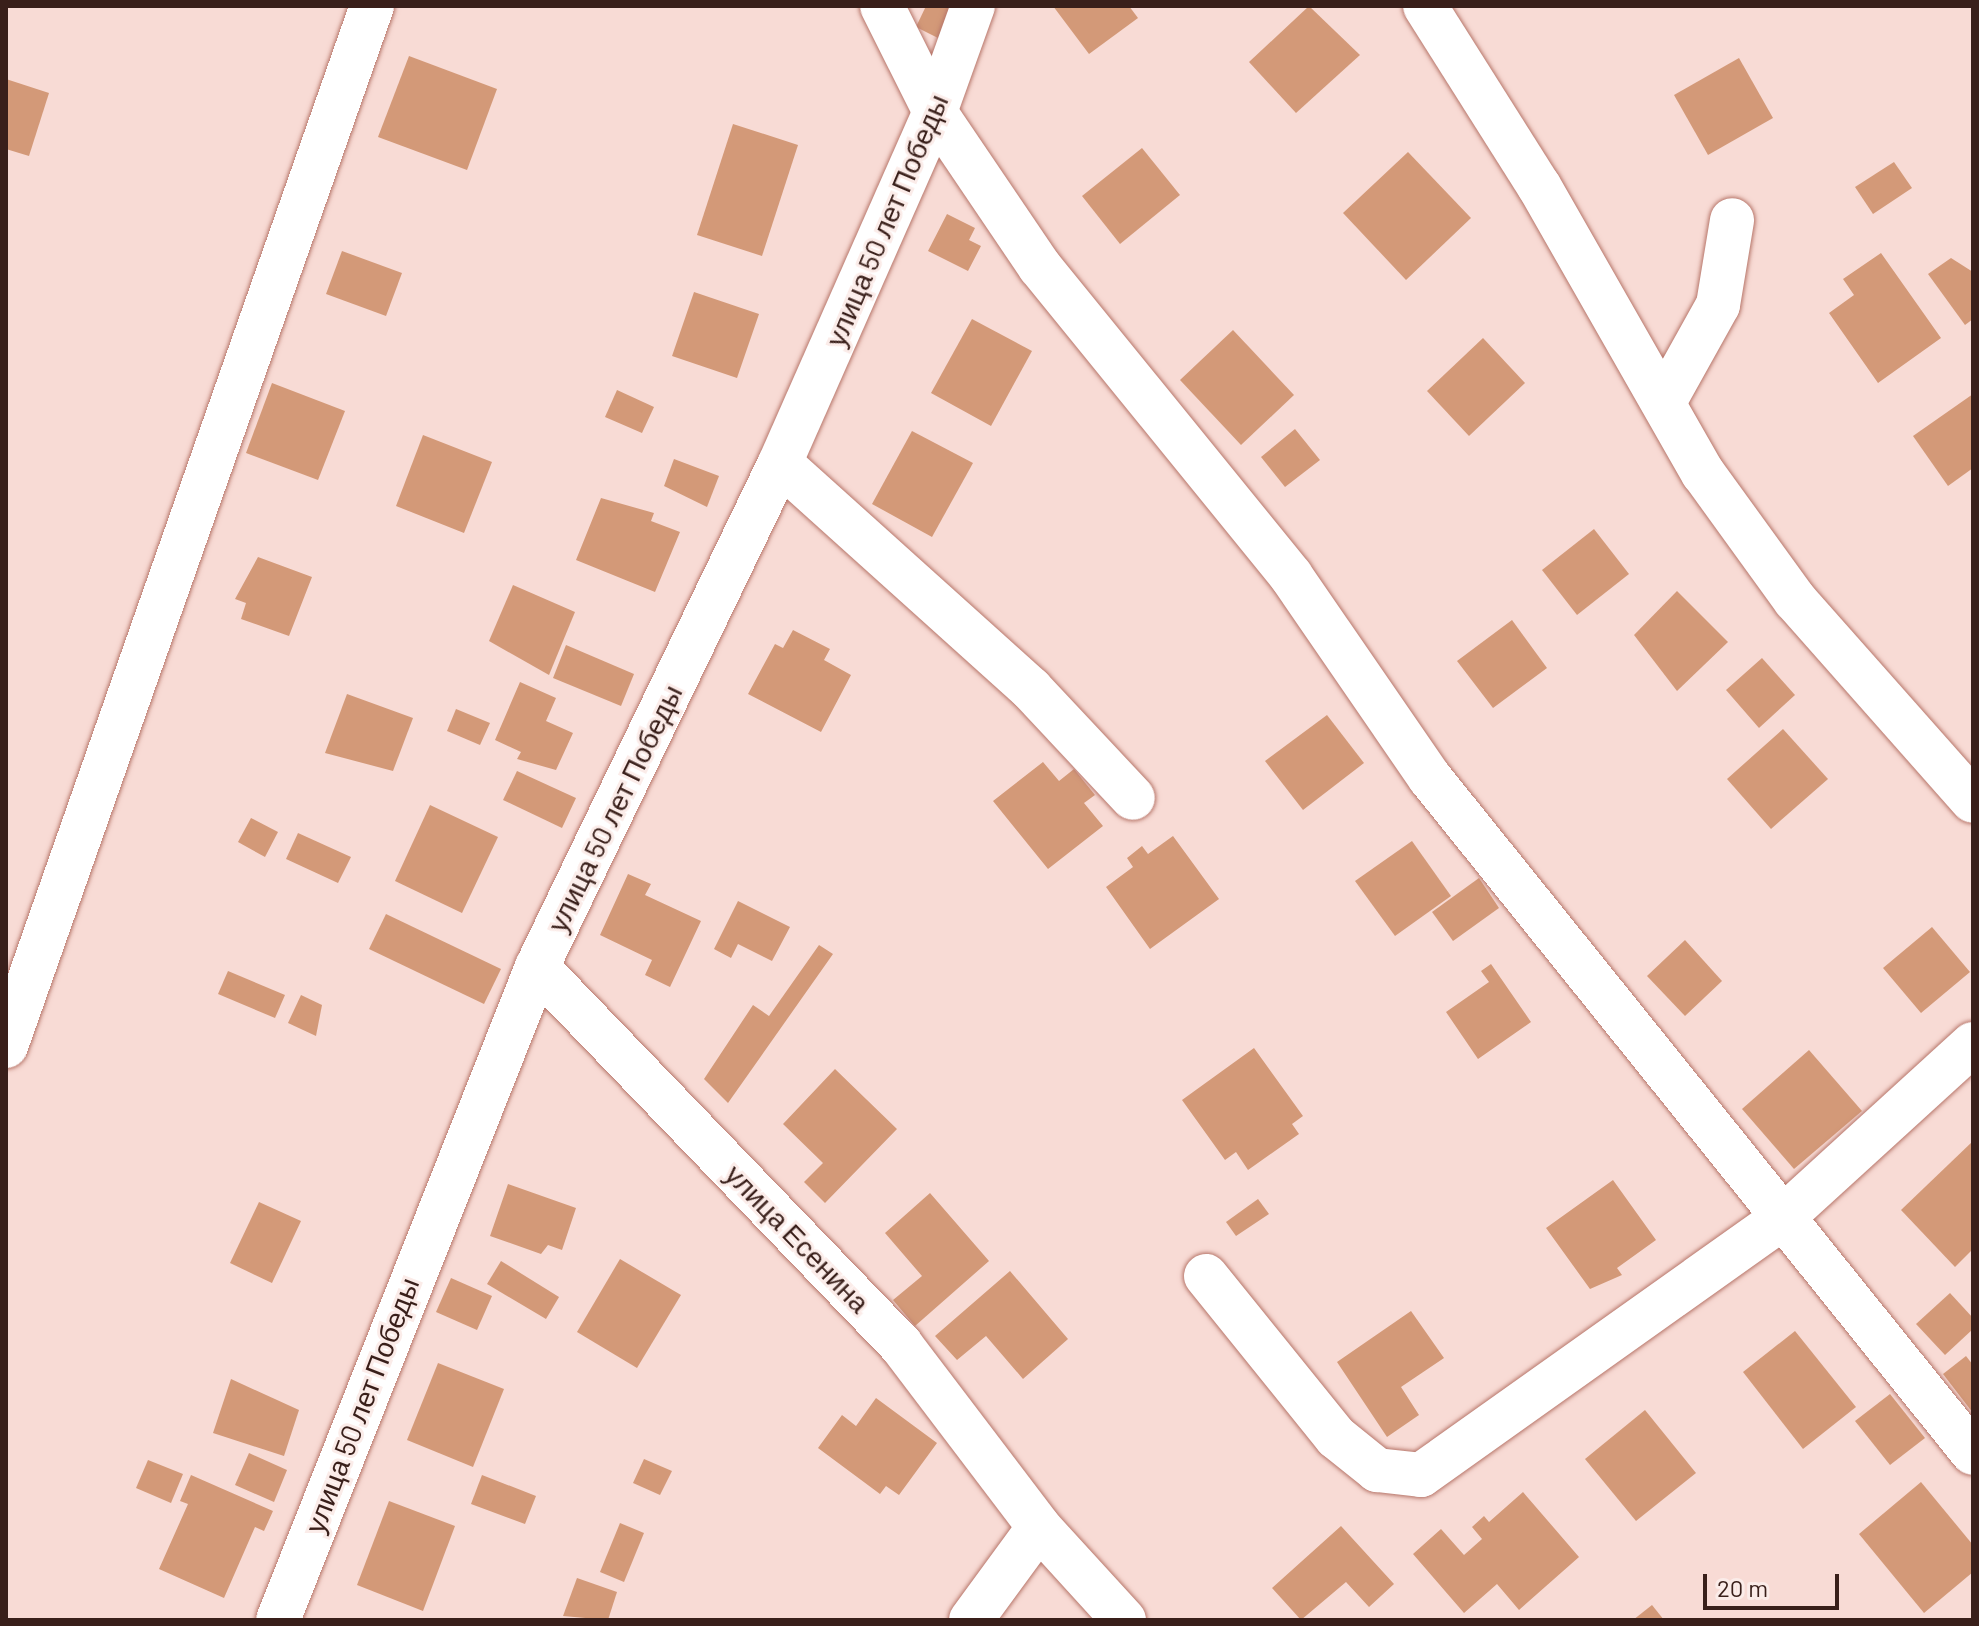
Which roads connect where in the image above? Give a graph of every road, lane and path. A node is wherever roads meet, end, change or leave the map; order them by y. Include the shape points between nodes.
1 (372, 6) edge
2 (882, 6) edge
3 (973, 6) edge
4 (1425, 6) edge
5 (935, 112) junction
6 (1732, 220) dead end
7 (1664, 402) junction
8 (780, 463) junction
9 (1133, 798) dead end
10 (1973, 801) edge
11 (537, 967) junction
12 (1973, 1044) edge
13 (6, 1046) edge
14 (1780, 1220) junction
15 (1206, 1276) dead end
16 (1973, 1453) edge
17 (1039, 1527) junction
18 (278, 1620) edge
19 (971, 1620) edge
20 (1124, 1620) edge

1 - 13 street
2 - 5 street
3 - 5 street, улица 50 лет Победы
4 - 7 street
5 - 8 street, улица 50 лет Победы
5 - 14 street via 1040,267 1291,576 1430,778
6 - 7 street via 1718,305
7 - 10 street via 1703,473 1795,600
8 - 9 street via 1031,689
8 - 11 street, улица 50 лет Победы
11 - 17 street, улица Есенина via 901,1345
11 - 18 street, улица 50 лет Победы
12 - 14 street
14 - 15 street via 1621,1327 1467,1449 1405,1477 1360,1459 1312,1415
14 - 16 street
17 - 19 street
17 - 20 street, улица Есенина

